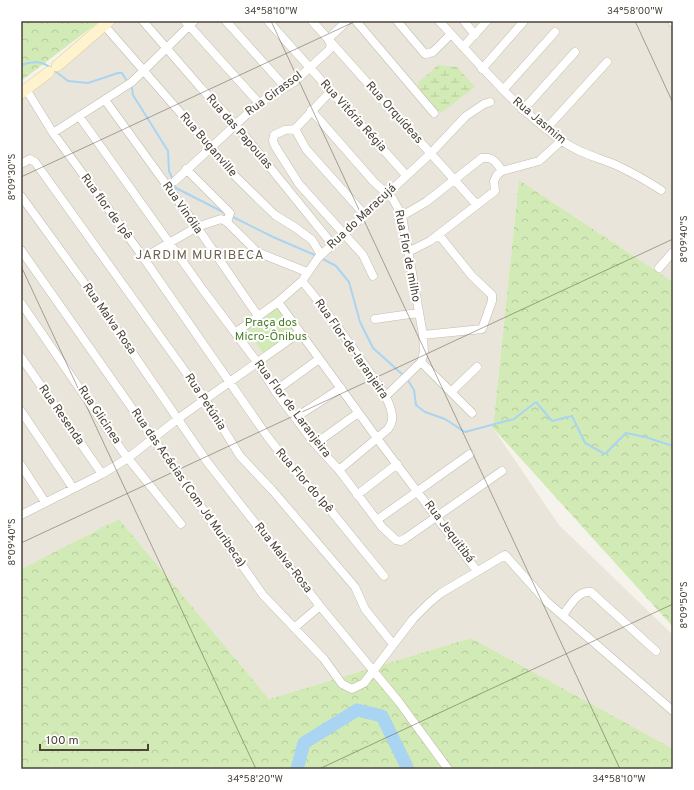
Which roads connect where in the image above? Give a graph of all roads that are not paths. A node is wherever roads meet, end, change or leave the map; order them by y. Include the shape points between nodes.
1 (143, 21) edge
2 (226, 21) edge
3 (268, 21) edge
4 (312, 21) edge
5 (347, 21) edge
6 (356, 21) edge
7 (397, 21) edge
8 (440, 21) edge
9 (464, 21) edge
10 (487, 21) edge
11 (524, 21) edge
12 (189, 22) edge
13 (107, 23) edge
14 (555, 32) dead end
15 (451, 34) junction
16 (475, 35) junction
17 (328, 39) junction
18 (463, 47) junction
19 (166, 48) junction
20 (575, 52) dead end
21 (607, 62) dead end
22 (309, 68) junction
23 (143, 69) junction
24 (482, 69) junction
25 (285, 87) junction
26 (503, 90) junction
27 (24, 91) edge
28 (330, 92) junction
29 (105, 100) junction
30 (490, 102) dead end
31 (259, 103) junction
32 (311, 110) junction
33 (523, 110) junction
34 (434, 112) dead end
35 (79, 116) junction
36 (235, 124) junction
37 (295, 129) junction
38 (546, 129) junction
39 (53, 133) junction
40 (561, 141) junction
41 (210, 148) junction
42 (430, 154) junction
43 (22, 163) edge
44 (186, 169) junction
45 (502, 171) junction
46 (406, 175) junction
47 (454, 179) junction
48 (175, 181) dead end
49 (661, 190) dead end
50 (386, 193) junction
51 (21, 196) edge
52 (476, 204) junction
53 (364, 214) junction
54 (402, 216) junction
55 (227, 222) junction
56 (197, 227) junction
57 (343, 234) junction
58 (439, 235) junction
59 (170, 242) junction
60 (332, 244) junction
61 (21, 250) edge
62 (408, 252) junction
63 (673, 252) edge
64 (319, 257) junction
65 (143, 258) junction
66 (659, 268) dead end
67 (307, 272) junction
68 (372, 276) dead end
69 (302, 281) junction
70 (278, 302) junction
71 (21, 303) edge
72 (418, 313) junction
73 (258, 316) junction
74 (375, 319) dead end
75 (235, 332) junction
76 (300, 332) junction
77 (422, 335) junction
78 (21, 357) edge
79 (319, 359) junction
80 (256, 362) junction
81 (421, 362) junction
82 (477, 367) dead end
83 (230, 382) junction
84 (341, 388) junction
85 (275, 391) junction
86 (451, 392) junction
87 (385, 396) junction
88 (205, 399) junction
89 (21, 411) edge
90 (358, 413) junction
91 (472, 413) dead end
92 (179, 418) junction
93 (296, 418) junction
94 (154, 438) junction
95 (378, 439) junction
96 (194, 444) joint
97 (315, 444) junction
98 (470, 454) dead end
99 (128, 458) junction
100 (397, 464) junction
101 (21, 465) edge
102 (339, 470) junction
103 (502, 471) dead end
104 (102, 474) junction
105 (73, 488) junction
106 (418, 492) junction
107 (357, 495) junction
108 (45, 502) junction
109 (21, 515) edge
110 (437, 517) junction
111 (377, 520) junction
112 (181, 524) dead end
113 (477, 571) junction
114 (384, 576) dead end
115 (320, 606) junction
116 (563, 615) junction
117 (294, 628) junction
118 (393, 644) junction
119 (656, 651) dead end
120 (374, 671) junction
121 (673, 712) edge
122 (448, 769) edge

1 - 19 street, Rua das Papoulas
2 - 25 street
3 - 22 street, Rua Vitória Régia
4 - 17 street, Rua Orquídeas
5 - 17 street, Rua Girassol
6 - 34 street
7 - 15 street via 425,54 433,52
8 - 15 street, Rua Jasmim
9 - 16 street
10 - 16 street
11 - 24 street
12 - 19 street
12 - 31 street
13 - 23 street, Rua Buganville
13 - 27 main road
14 - 26 street
15 - 18 street, Rua Jasmim
16 - 18 street
17 - 22 street, Rua Girassol via 331,45 329,50
17 - 42 street, Rua Orquídeas
18 - 24 street, Rua Jasmim
19 - 23 street
19 - 36 street, Rua das Papoulas
20 - 33 street
21 - 38 street
22 - 25 street, Rua Girassol
22 - 28 street, Rua Vitória Régia
23 - 29 street via 132,82
23 - 41 street, Rua Buganville
24 - 26 street, Rua Jasmim
25 - 31 street, Rua Girassol
26 - 33 street, Rua Jasmim
27 - 39 street, Rua flor de Ipê
28 - 32 street
28 - 46 street, Rua Vitória Régia
29 - 35 street
29 - 56 street, Rua Vinólia
30 - 42 street, Rua do Maracujá via 466,116
31 - 36 street, Rua Girassol
32 - 37 street
32 - 50 street, Rua Flor de milho
33 - 38 street, Rua Jasmim
35 - 39 street
35 - 59 street, Rua Flor de Laranjeira
36 - 41 street, Rua Girassol
36 - 60 street, Rua das Papoulas
37 - 53 street via 306,149
37 - 57 street via 276,133 273,138 275,146 300,184
38 - 40 street, Rua Jasmim
39 - 65 street, Rua flor de Ipê
40 - 45 street via 539,161
40 - 49 street, Rua Jasmim via 584,154 617,166
41 - 44 street, Rua Girassol
41 - 64 street, Rua Buganville via 260,202 312,240
42 - 46 street, Rua do Maracujá
42 - 47 street, Rua Orquídeas
43 - 88 street, Rua Petúnia via 30,159 35,162
44 - 48 street, Rua Girassol
44 - 55 street via 230,213
45 - 47 street via 494,160 488,157 479,160
45 - 52 street via 495,178 495,190
46 - 50 street, Rua do Maracujá
47 - 52 street, Rua Orquídeas
47 - 54 street via 426,202
50 - 53 street, Rua do Maracujá
50 - 54 street, Rua Flor de milho via 398,205
51 - 92 street, Rua Malva Rosa
52 - 58 street
53 - 57 street, Rua do Maracujá
54 - 62 street, Rua Flor de milho
55 - 56 street via 221,219
55 - 67 street via 257,252
56 - 59 street
56 - 73 street, Rua Vinólia
57 - 60 street, Rua do Maracujá
57 - 68 street via 363,255
58 - 62 street
58 - 77 street via 472,276 492,295 492,300 484,327 480,330
59 - 65 street
59 - 75 street, Rua Flor de Laranjeira
60 - 64 street, Rua do Maracujá
61 - 94 street, Rua das Acácias (Com Jd Muribeca)
62 - 72 street, Rua Flor de milho
63 - 66 street
64 - 67 street, Rua do Maracujá
65 - 83 street, Rua flor de Ipê
67 - 69 street, Rua do Maracujá
69 - 70 street, Rua do Maracujá
69 - 87 street, Rua Flor-de-laranjeira via 332,317
70 - 73 street, Rua do Maracujá
70 - 76 street, Rua Jequitibá
71 - 99 street, Rua Glicinea
72 - 74 street, Rua Flor de milho
72 - 77 street, Rua Flor de milho
73 - 75 street, Rua do Maracujá
75 - 80 street, Rua Flor de Laranjeira
76 - 79 street, Rua Jequitibá
76 - 80 street
77 - 81 street, Rua Flor de milho via 424,352
78 - 104 street, Rua Resenda
79 - 84 street, Rua Jequitibá
79 - 85 street
80 - 83 street
80 - 85 street, Rua Flor de Laranjeira
81 - 86 street
81 - 87 street
82 - 86 street
83 - 88 street
83 - 114 street, Rua Flor do Ipê via 277,450
84 - 90 street, Rua Jequitibá
84 - 93 street
85 - 93 street, Rua Flor de Laranjeira
86 - 91 street
87 - 95 street, Rua Flor-de-laranjeira via 392,414 392,423
88 - 92 street
88 - 118 street, Rua Petúnia via 240,456 355,587 363,607
89 - 105 street
90 - 95 street, Rua Jequitibá
90 - 97 street
92 - 94 street
92 - 96 street, Rua Malva Rosa
93 - 97 street, Rua Flor de Laranjeira
94 - 99 street
94 - 117 street, Rua das Acácias (Com Jd Muribeca) via 255,585
95 - 100 street, Rua Jequitibá
95 - 102 street
96 - 115 street, Rua Malva-Rosa
97 - 102 street, Rua Flor de Laranjeira
98 - 106 street
99 - 104 street
99 - 112 street, Rua Glicinea
100 - 106 street, Rua Jequitibá
100 - 107 street
101 - 108 street
102 - 107 street, Rua Flor de Laranjeira
103 - 110 street
104 - 105 street
105 - 108 street
106 - 110 street, Rua Jequitibá
106 - 111 street
107 - 111 street, Rua Flor de Laranjeira
108 - 109 street
110 - 111 street, Rua Flor de Laranjeira via 398,541
110 - 113 street, Rua Jequitibá
113 - 116 street, Rua Jequitibá via 507,555 539,594
113 - 118 street via 429,603
115 - 117 street
115 - 120 street, Rua Malva-Rosa
116 - 119 street via 579,594 591,592
116 - 121 street, Rua Jequitibá
117 - 120 street, Rua das Acácias (Com Jd Muribeca) via 347,688 359,687
118 - 120 street
120 - 122 street, Rua Malva-Rosa

